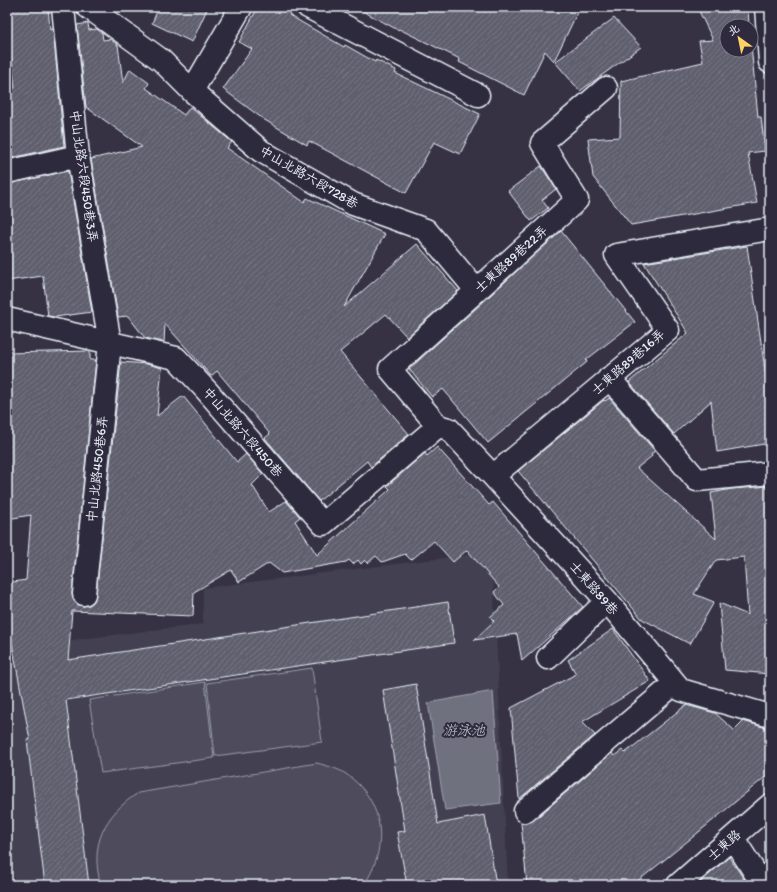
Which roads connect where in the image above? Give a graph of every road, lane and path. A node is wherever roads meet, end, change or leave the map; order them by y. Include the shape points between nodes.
1 (63, 7) edge
2 (88, 7) edge
3 (241, 7) edge
4 (308, 7) edge
5 (768, 20) edge
6 (770, 62) edge
7 (606, 88) dead end
8 (192, 92) junction
9 (478, 95) dead end
10 (78, 156) junction
11 (7, 172) edge
12 (770, 229) edge
13 (476, 290) junction
14 (7, 319) edge
15 (110, 344) junction
16 (610, 378) junction
17 (438, 426) junction
18 (770, 472) edge
19 (493, 476) junction
20 (84, 594) dead end
21 (607, 601) junction
22 (548, 658) dead end
23 (674, 684) junction
24 (770, 716) edge
25 (770, 805) edge
26 (525, 811) dead end
27 (733, 838) junction
28 (678, 885) edge
29 (763, 885) edge

1 - 10 street, 中山北路六段450巷3弄
2 - 8 street, 中山北路六段728巷 via 161,60
3 - 8 street
4 - 9 street
5 - 6 street
7 - 13 street, 士東路89巷22弄 via 542,143 577,200
8 - 13 street, 中山北路六段728巷 via 261,151 353,204 426,230
10 - 11 street
10 - 15 street, 中山北路六段450巷3弄
12 - 16 street, 士東路89巷16弄 via 616,255 668,330
13 - 17 street, 士東路89巷22弄 via 390,369
14 - 15 street, 中山北路六段450巷
15 - 17 street, 中山北路六段450巷 via 176,358 323,524
15 - 20 street, 中山北路450巷6弄
16 - 18 street via 697,480
16 - 19 street, 士東路89巷16弄
17 - 19 street, 士東路89巷 via 449,429
19 - 21 street, 士東路89巷
21 - 22 street
21 - 23 street, 士東路89巷
23 - 24 street, 士東路89巷 via 681,690
23 - 26 street
25 - 27 street, 士東路
27 - 28 street, 士東路
27 - 29 street

